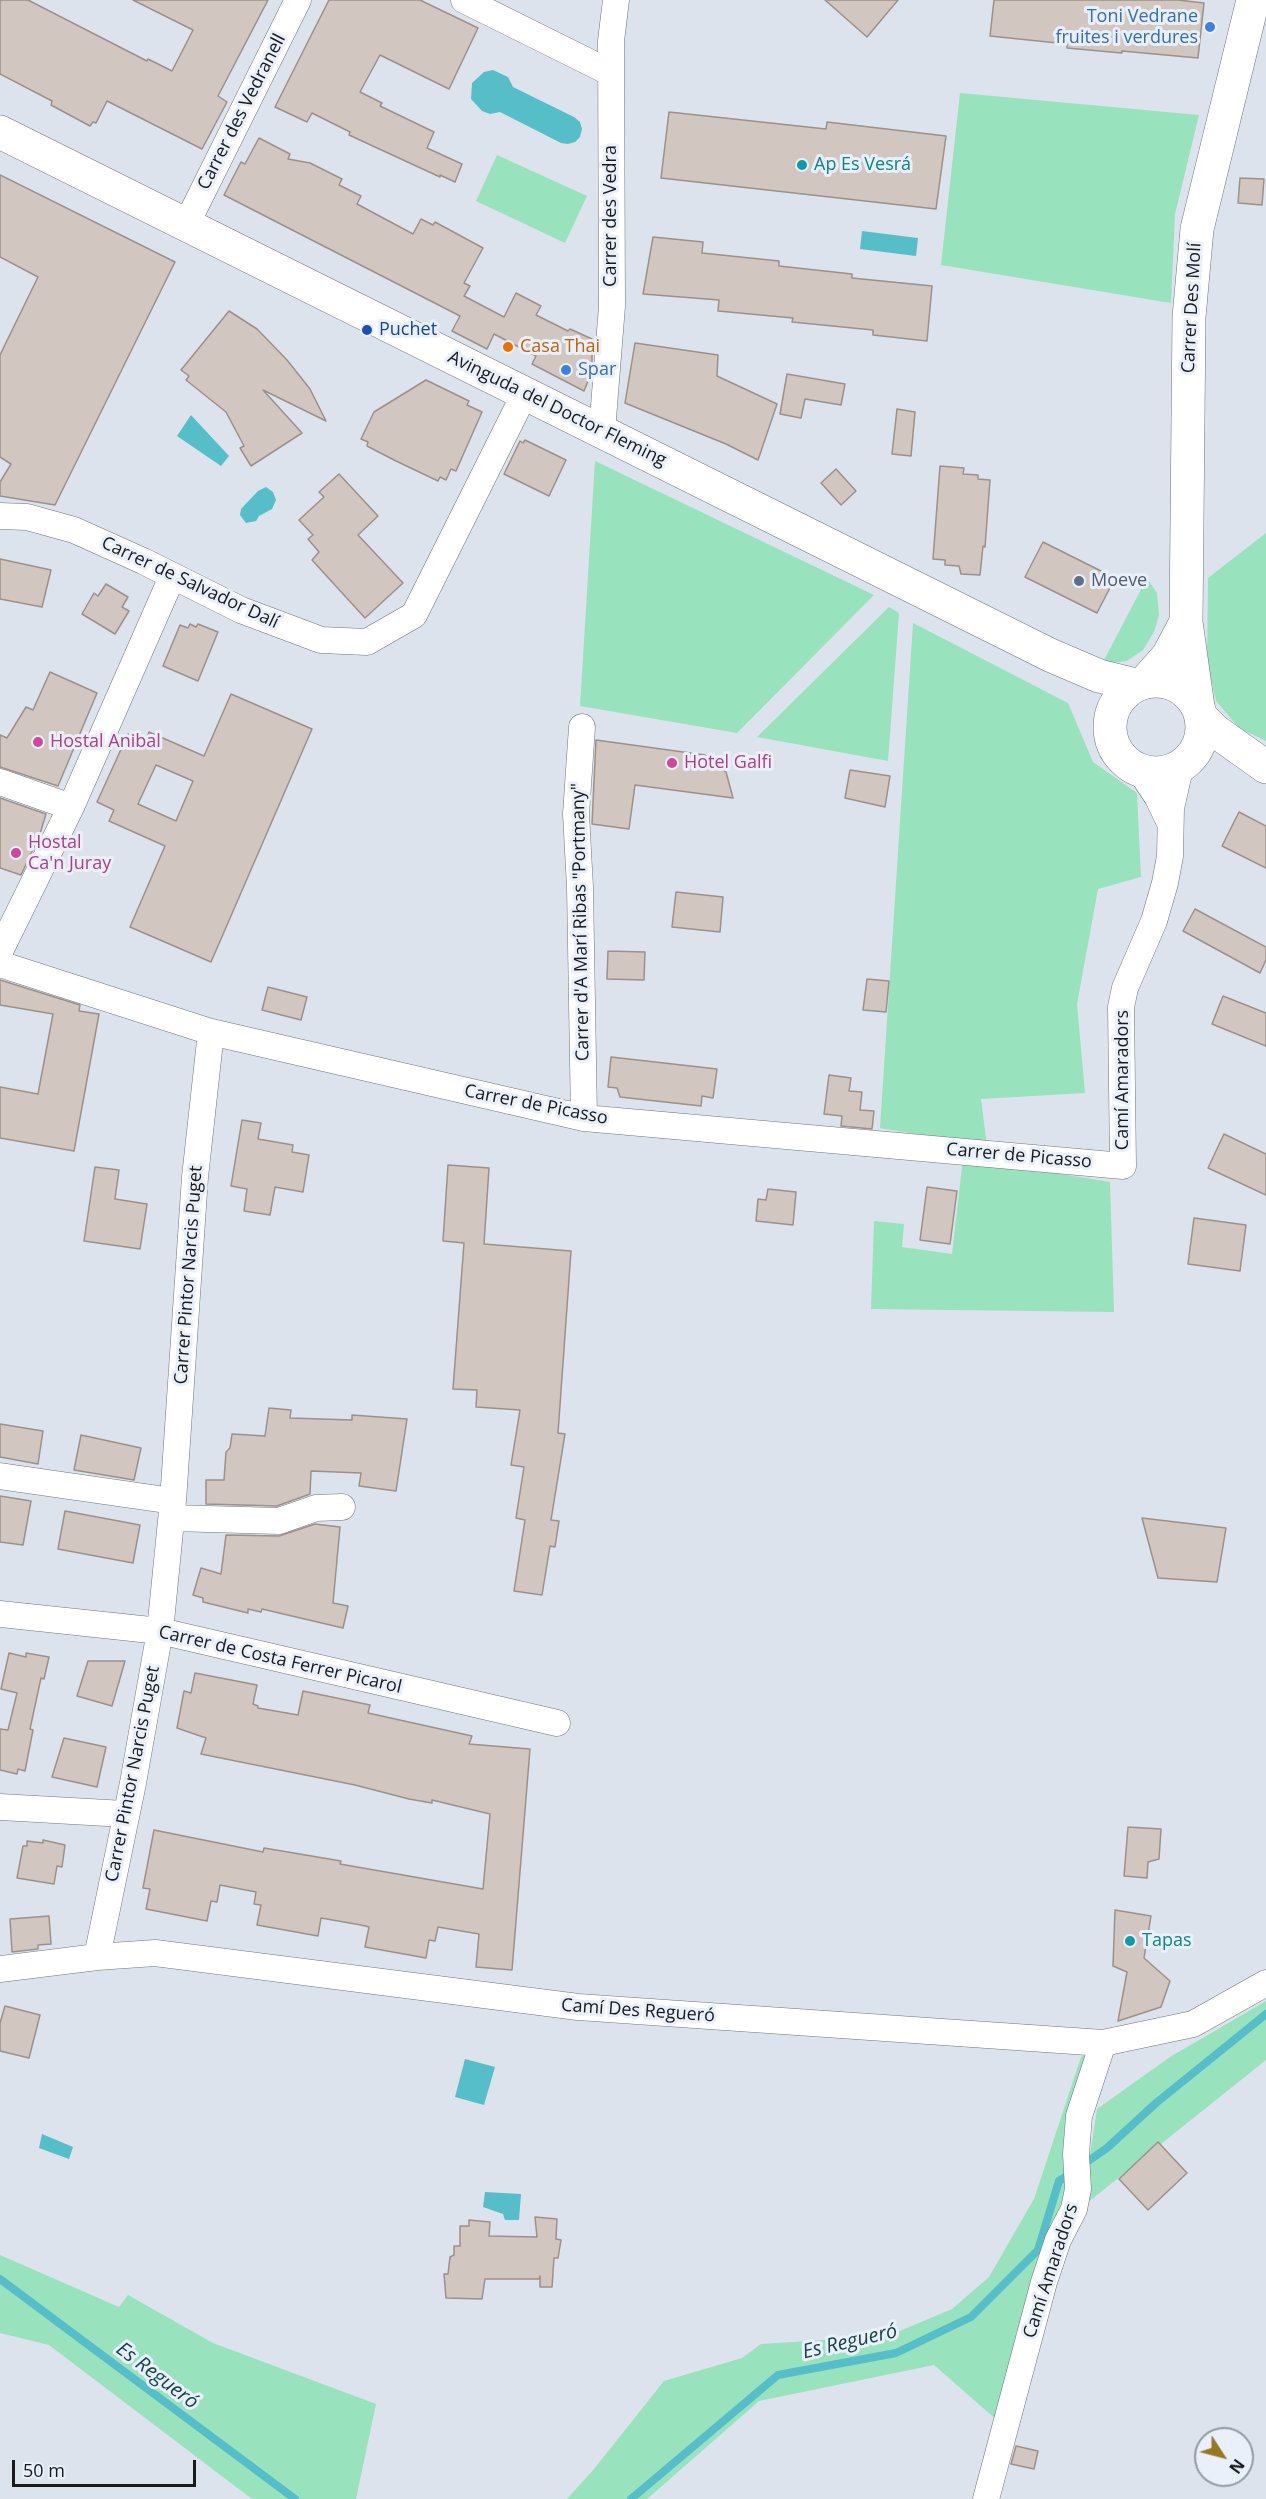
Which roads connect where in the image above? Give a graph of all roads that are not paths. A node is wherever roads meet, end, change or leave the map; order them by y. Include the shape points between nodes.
1 (298, 0) edge
2 (465, 0) edge
3 (616, 0) edge
4 (1253, 0) edge
5 (611, 74) junction
6 (0, 132) edge
7 (186, 225) junction
8 (525, 393) junction
9 (602, 431) junction
10 (0, 516) edge
11 (172, 577) junction
12 (1186, 622) junction
13 (1050, 655) junction
14 (1140, 683) junction
15 (1200, 713) junction
16 (1112, 715) junction
17 (582, 727) dead end
18 (1183, 763) junction
19 (1266, 767) edge
20 (1139, 770) junction
21 (0, 782) edge
22 (71, 807) junction
23 (1170, 824) junction
24 (0, 951) edge
25 (0, 964) edge
26 (211, 1032) junction
27 (584, 1118) junction
28 (1123, 1166) joint
29 (0, 1476) edge
30 (342, 1507) dead end
31 (172, 1510) junction
32 (0, 1614) edge
33 (160, 1631) junction
34 (557, 1724) dead end
35 (0, 1807) edge
36 (125, 1814) junction
37 (97, 1957) junction
38 (0, 1969) edge
39 (1266, 1983) edge
40 (1103, 2043) junction
41 (986, 2499) edge

1 - 7 street, Carrer des Vedranell
2 - 5 street
3 - 5 street, Carrer des Vedra
4 - 12 main road, Carrer Des Molí via 1197,230 1189,317
5 - 9 street, Carrer des Vedra via 612,306
6 - 7 main road, Avinguda del Doctor Fleming
7 - 8 main road, Avinguda del Doctor Fleming
8 - 9 main road, Avinguda del Doctor Fleming
8 - 11 street, Carrer de Salvador Dalí via 414,615 367,642 321,640 241,610
9 - 13 main road, Avinguda del Doctor Fleming
10 - 11 street, Carrer de Salvador Dalí via 27,517 74,530
11 - 22 street
12 - 14 main road, Carrer Des Molí via 1168,656
12 - 15 main road, Carrer Des Molí
13 - 14 main road, Avinguda del Doctor Fleming via 1099,676
13 - 16 main road, Avinguda del Doctor Fleming
14 - 15 main road, Avinguda del Doctor Fleming via 1161,681 1176,685 1189,694
14 - 16 main road via 1121,698
15 - 18 main road via 1199,742
15 - 19 main road, Avinguda del Doctor Fleming via 1232,744
16 - 20 main road via 1112,741 1128,763
17 - 27 street, Carrer d'A Marí Ribas "Portmany" via 576,814
18 - 19 main road, Avinguda del Doctor Fleming via 1225,762
18 - 20 main road, Avinguda del Doctor Fleming via 1162,772
18 - 23 street, Camí Amaradors
20 - 23 street, Camí Amaradors
21 - 22 street
22 - 24 street
23 - 28 street, Camí Amaradors via 1165,883 1121,1007
25 - 26 street, Carrer de Picasso
26 - 27 street, Carrer de Picasso
26 - 31 street, Carrer Pintor Narcis Puget via 195,1177
27 - 28 street, Carrer de Picasso
29 - 31 street
30 - 31 street via 316,1508 279,1521
31 - 33 street, Carrer Pintor Narcis Puget
32 - 33 street, Carrer de Costa Ferrer Picarol
33 - 34 street, Carrer de Costa Ferrer Picarol
33 - 36 street, Carrer Pintor Narcis Puget
35 - 36 street
36 - 37 street, Carrer Pintor Narcis Puget
37 - 38 street, Camí Des Regueró
37 - 40 street, Camí Des Regueró via 155,1953 578,2007
39 - 40 street, Camí Des Regueró via 1193,2024
40 - 41 street, Camí Amaradors via 1079,2116 1074,2209 1058,2240 1044,2282

